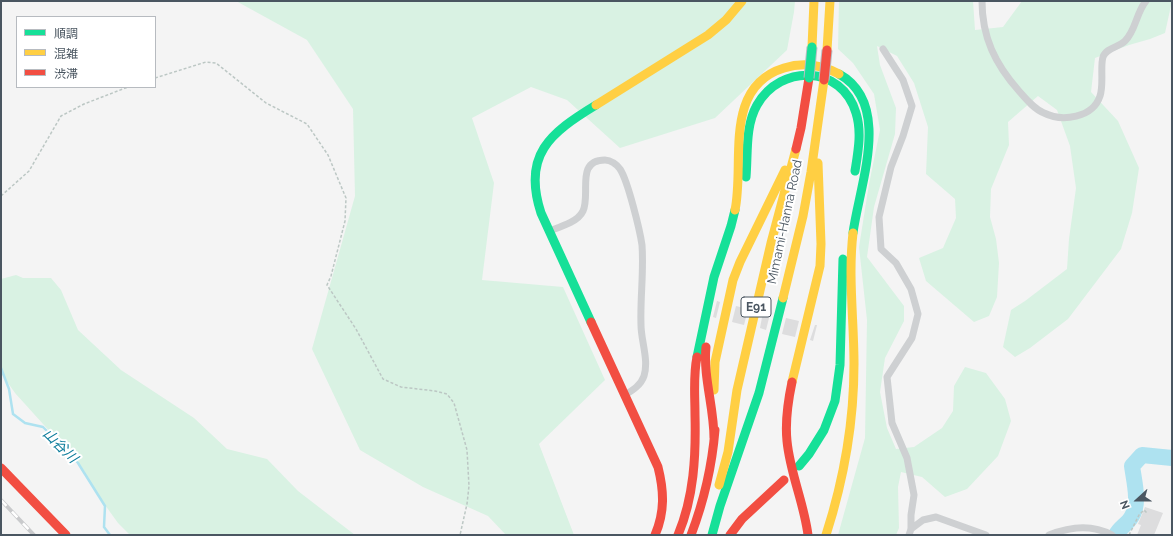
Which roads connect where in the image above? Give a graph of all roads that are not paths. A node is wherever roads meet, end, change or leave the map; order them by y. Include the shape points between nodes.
1 (742, 1) edge
2 (814, 1) edge
3 (830, 1) edge
4 (982, 1) edge
5 (1146, 1) edge
6 (884, 50) dead end
7 (801, 128) junction
8 (816, 130) junction
9 (549, 231) junction
10 (625, 395) junction
11 (714, 438) junction
12 (800, 466) dead end
13 (1, 468) edge
14 (784, 480) dead end
15 (910, 532) edge
16 (1110, 534) edge
17 (66, 535) edge
18 (655, 535) edge
19 (678, 535) edge
20 (691, 535) edge
21 (704, 535) edge
22 (712, 535) edge
23 (730, 535) edge
24 (808, 535) edge
25 (826, 535) edge
26 (986, 535) edge
27 (1049, 535) edge

1 - 9 main road via 726,20 708,35 567,125 550,139 539,158 534,179 536,200
2 - 7 main road, Mimami-Hanna Road / E91, bridge via 809,78
3 - 8 main road, Mimami-Hanna Road / E91, bridge via 824,80
4 - 5 street via 982,18 988,43 999,66 1030,104 1043,113 1059,118 1090,111 1097,105 1101,94 1103,57 1125,41
6 - 15 street via 903,80 912,106 891,167 879,217 881,249 896,263 911,289 918,314 912,338 887,377 892,424 907,458 914,495
7 - 11 main road via 791,158 733,280 715,362
7 - 21 main road, Mimami-Hanna Road / E91 via 737,390 728,452
8 - 22 main road, Mimami-Hanna Road / E91 via 803,216 759,393
8 - 24 main road, E91 via 820,265 788,403 786,428 791,468 805,513
9 - 10 main road
9 - 10 street via 577,218 582,212 586,202 586,171 592,163 608,160 616,164 625,180 639,229 642,256 641,326 646,369 640,384
10 - 18 main road via 658,467 662,484 662,515
11 - 12 main road via 712,406 705,373 706,348 724,267 742,216 750,125 757,104 770,87 786,78 802,74 819,77 842,89 852,103 858,123 859,146 845,238 838,385 824,430
11 - 20 main road via 706,488
13 - 17 main road
14 - 23 main road via 742,519
15 - 26 street via 923,520 936,517
16 - 27 street via 1094,528 1074,528
19 - 25 main road via 688,510 693,480 695,365 717,264 734,215 744,110 751,92 762,79 781,67 802,63 831,69 849,80 857,89 867,109 869,127 853,236 852,412 845,462

